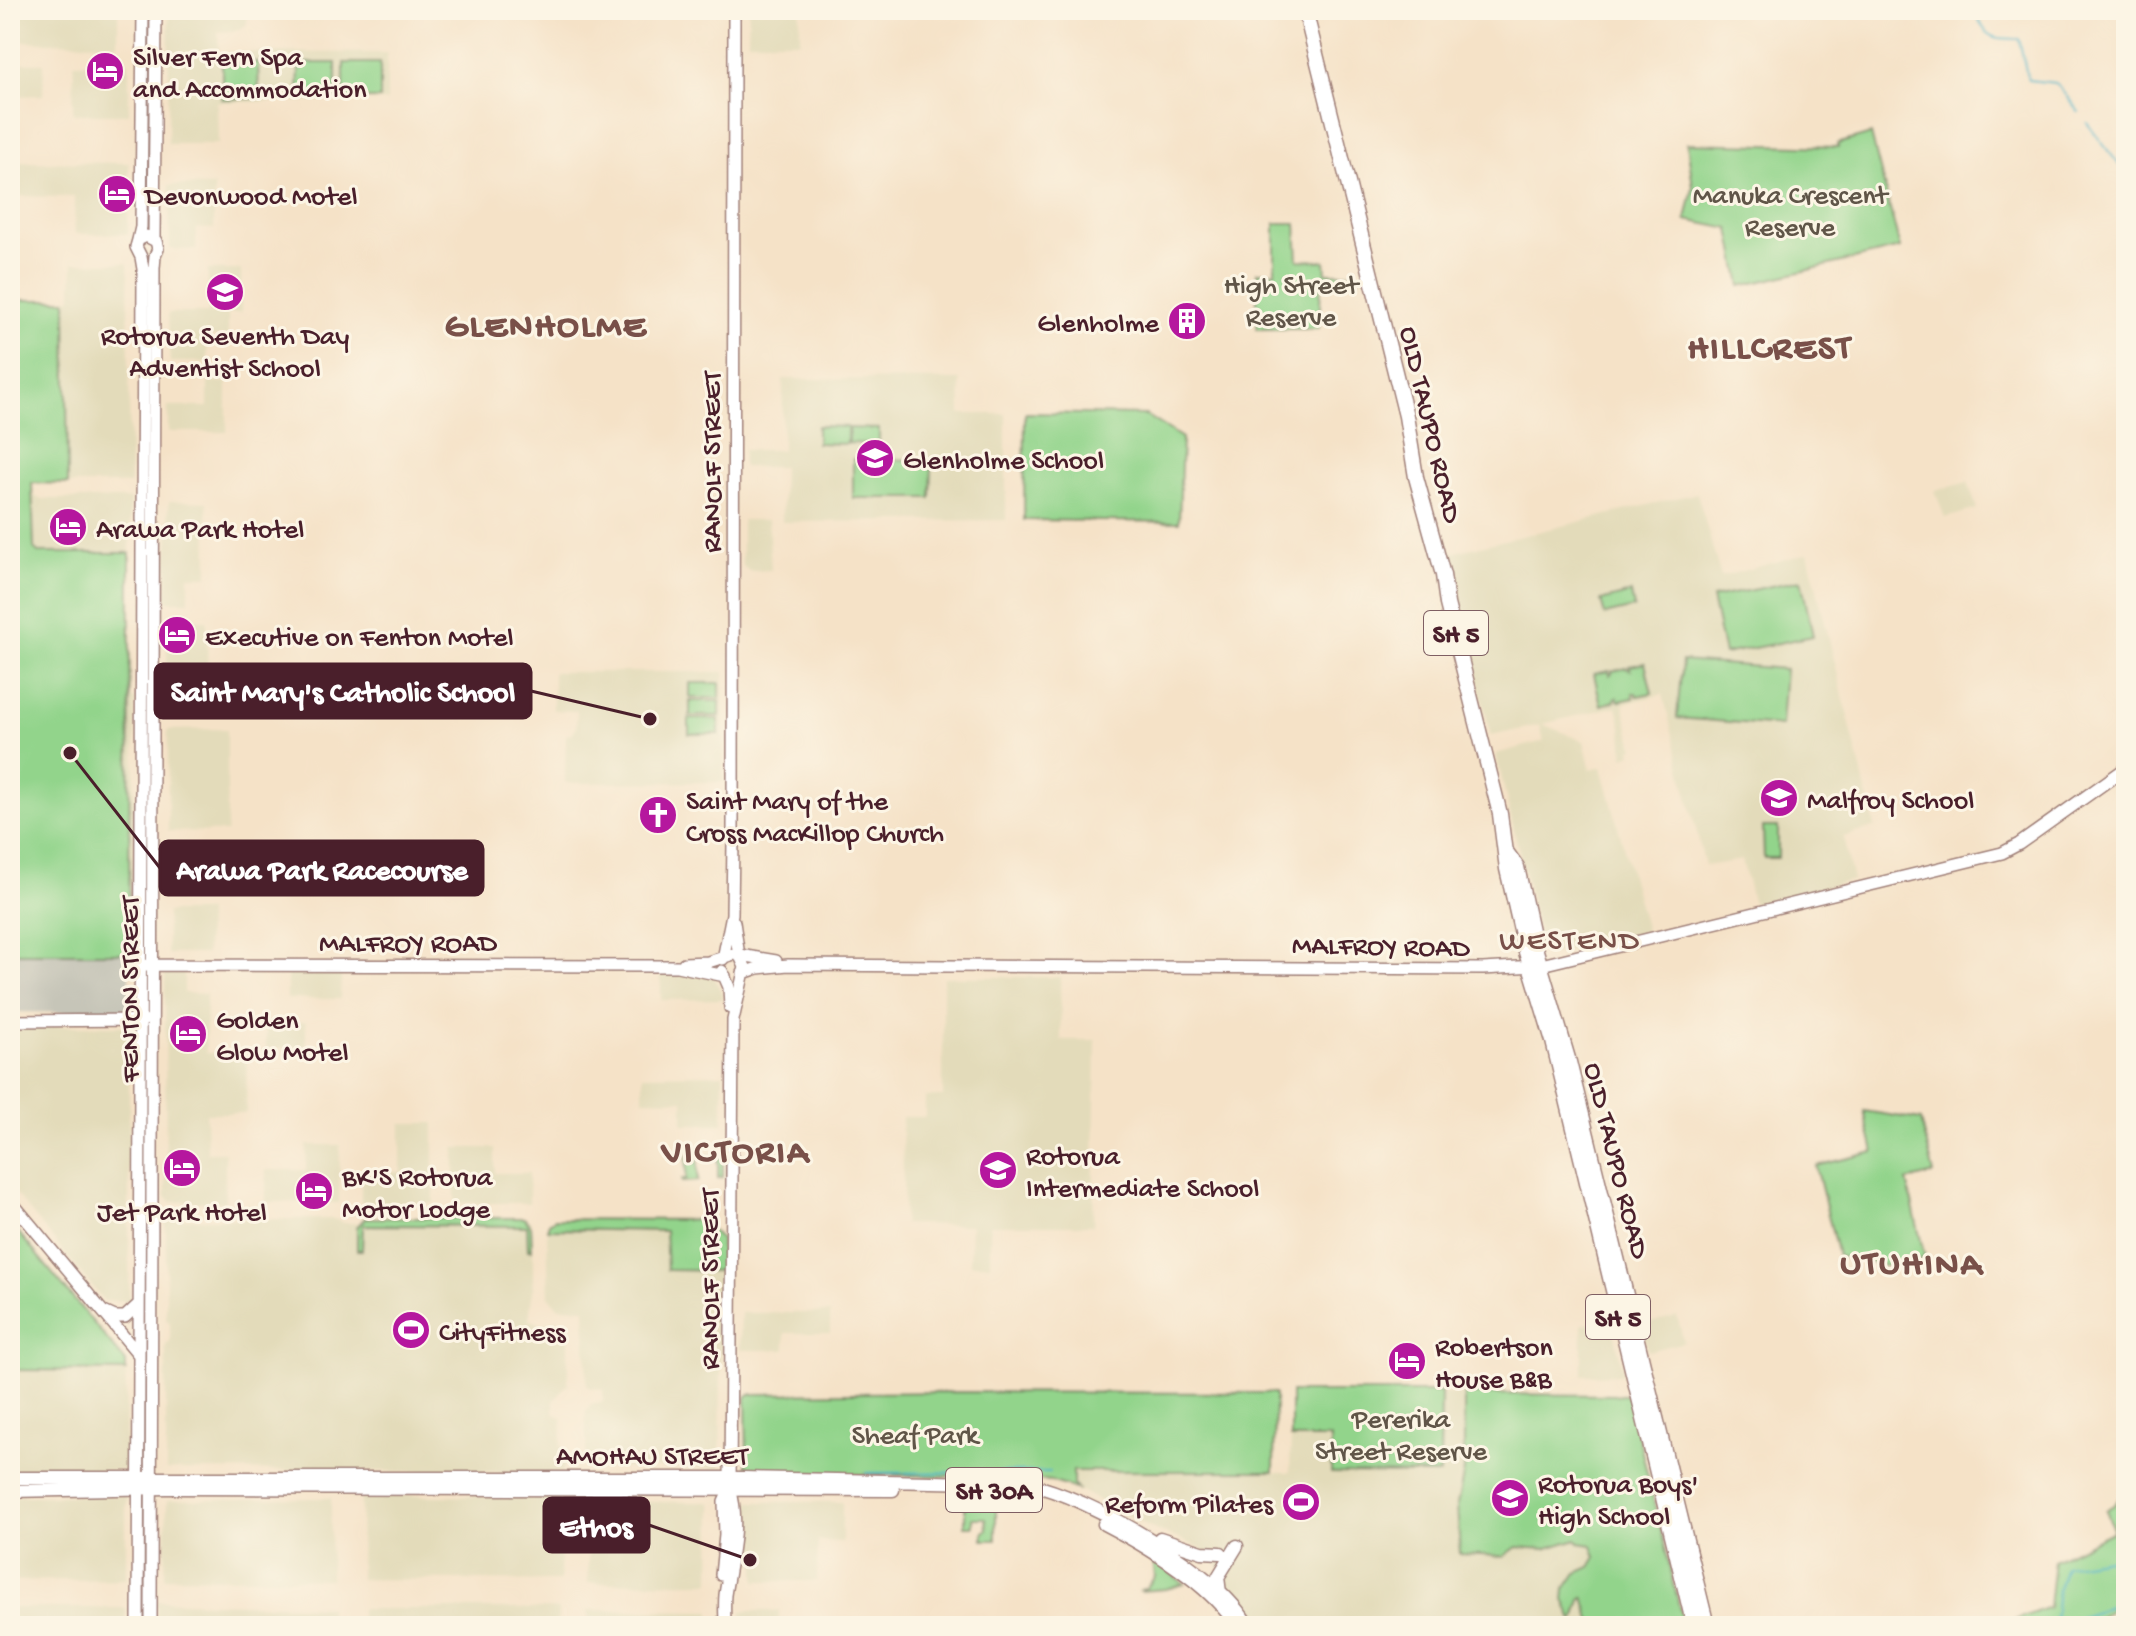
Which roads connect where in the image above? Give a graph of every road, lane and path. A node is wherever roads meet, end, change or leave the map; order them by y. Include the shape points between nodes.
1 (143, 10) edge
2 (156, 10) edge
3 (734, 10) edge
4 (1305, 10) edge
5 (154, 238) junction
6 (138, 240) junction
7 (155, 256) junction
8 (141, 257) junction
9 (141, 372) junction
10 (154, 372) junction
11 (2126, 768) edge
12 (732, 914) junction
13 (739, 956) junction
14 (723, 959) junction
15 (139, 965) junction
16 (152, 965) junction
17 (788, 965) junction
18 (677, 966) junction
19 (1536, 966) junction
20 (743, 973) junction
21 (725, 976) junction
22 (146, 1020) junction
23 (733, 1020) junction
24 (10, 1021) edge
25 (10, 1200) edge
26 (1608, 1248) junction
27 (139, 1304) junction
28 (103, 1312) junction
29 (139, 1355) junction
30 (10, 1478) edge
31 (146, 1484) junction
32 (731, 1484) junction
33 (808, 1484) junction
34 (10, 1491) edge
35 (1138, 1532) junction
36 (1237, 1546) dead end
37 (1221, 1553) dead end
38 (1690, 1555) junction
39 (1685, 1588) junction
40 (1220, 1593) junction
41 (1699, 1595) junction
42 (138, 1626) edge
43 (151, 1626) edge
44 (725, 1626) edge
45 (1237, 1626) edge
46 (1248, 1626) edge
47 (1695, 1626) edge
48 (1707, 1626) edge

1 - 6 main road
2 - 5 main road
3 - 12 main road, RANOLF STREET
4 - 19 highway, OLD TAUPO ROAD / SH 5 via 1506,851 1517,867
5 - 6 main road
5 - 7 main road
6 - 8 main road
7 - 8 main road
7 - 10 main road, FENTON STREET
8 - 9 main road, FENTON STREET
9 - 10 main road
9 - 15 main road, FENTON STREET
10 - 16 main road, FENTON STREET
11 - 19 main road, MALFROY ROAD via 2002,853
12 - 13 main road, RANOLF STREET
12 - 14 main road, RANOLF STREET
13 - 14 main road
13 - 17 main road, MALFROY ROAD
13 - 20 main road via 745,964
14 - 18 main road, MALFROY ROAD
14 - 21 main road
15 - 16 main road, MALFROY ROAD
15 - 22 main road, FENTON STREET
16 - 18 main road, MALFROY ROAD
16 - 22 main road, FENTON STREET
17 - 19 main road, MALFROY ROAD
17 - 20 main road, MALFROY ROAD
18 - 21 main road, MALFROY ROAD
19 - 26 highway, OLD TAUPO ROAD / SH 5 via 1569,1062
20 - 21 main road
20 - 23 main road, RANOLF STREET
21 - 23 main road, RANOLF STREET
22 - 24 main road
22 - 27 main road, FENTON STREET
22 - 31 main road, FENTON STREET
23 - 32 main road, RANOLF STREET
25 - 28 main road
26 - 38 highway, OLD TAUPO ROAD / SH 5
26 - 39 highway, OLD TAUPO ROAD / SH 5
27 - 28 main road via 125,1317
27 - 29 main road, FENTON STREET
28 - 29 main road
29 - 31 main road, FENTON STREET
30 - 31 main road, AMOHAU STREET / SH 30A
31 - 32 main road, AMOHAU STREET / SH 30A
31 - 34 main road, AMOHAU STREET / SH 30A
31 - 42 main road, FENTON STREET
31 - 43 main road, FENTON STREET
32 - 33 main road, AMOHAU STREET / SH 30A
32 - 44 main road, RANOLF STREET via 735,1532
33 - 35 main road, AMOHAU STREET / SH 30A via 1028,1484
33 - 45 main road, AMOHAU STREET / SH 30A via 1045,1495 1143,1546 1191,1580
35 - 37 main road
35 - 40 main road, AMOHAU STREET / SH 30A
36 - 40 main road via 1218,1577
38 - 39 highway via 1690,1584
38 - 41 highway, OLD TAUPO ROAD / SH 5
39 - 47 highway, OLD TAUPO ROAD / SH 5
40 - 46 main road, AMOHAU STREET / SH 30A
41 - 47 highway via 1693,1600
41 - 48 highway, OLD TAUPO ROAD / SH 5

